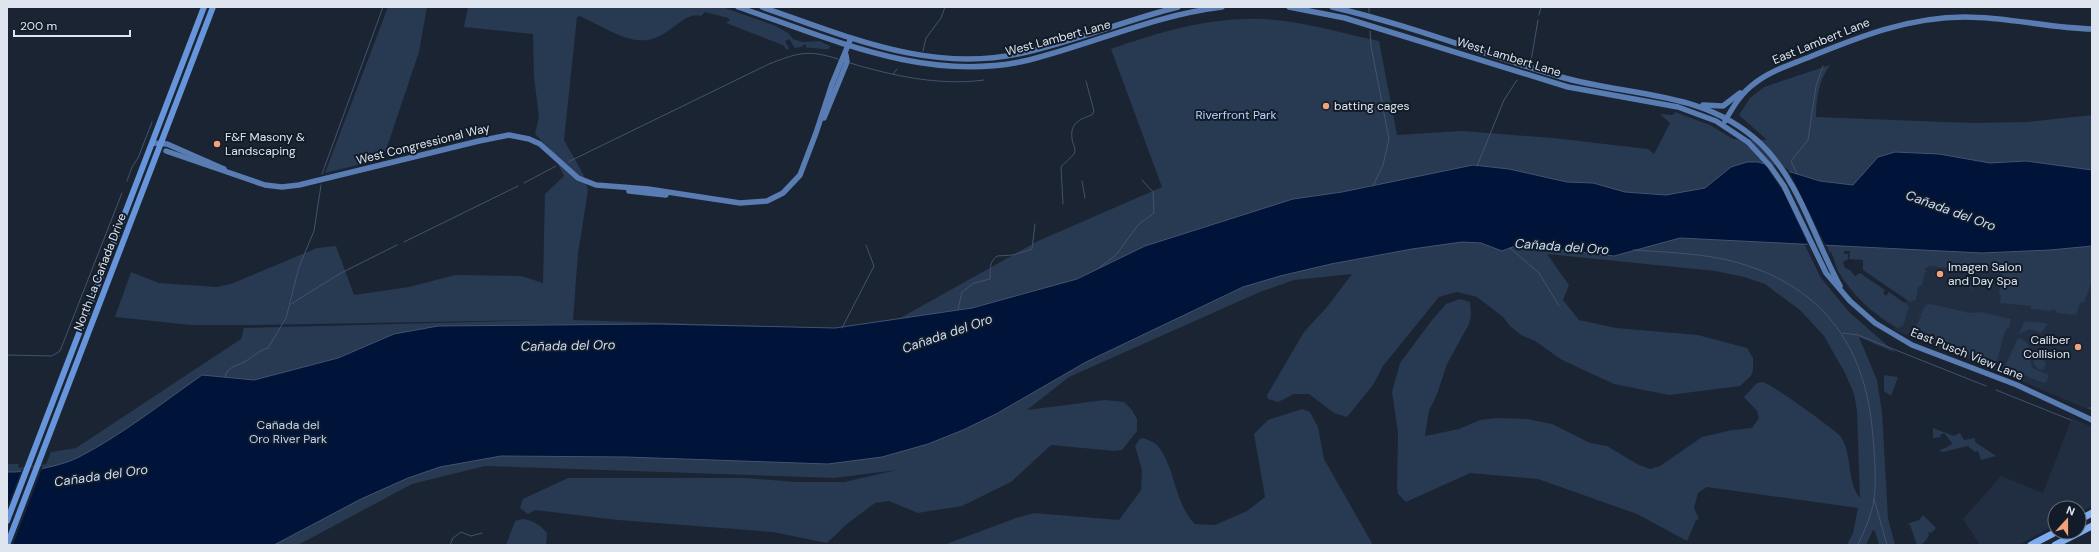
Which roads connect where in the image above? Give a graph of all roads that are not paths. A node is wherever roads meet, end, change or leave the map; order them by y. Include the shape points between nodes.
1 (204, 7) edge
2 (213, 7) edge
3 (738, 7) edge
4 (762, 7) edge
5 (1178, 7) edge
6 (1222, 7) edge
7 (1289, 7) edge
8 (1332, 7) edge
9 (2092, 29) edge
10 (852, 38) junction
11 (849, 45) junction
12 (1751, 85) junction
13 (1642, 93) junction
14 (1603, 94) junction
15 (1687, 102) junction
16 (1727, 118) junction
17 (1725, 126) junction
18 (153, 142) junction
19 (162, 142) junction
20 (159, 149) junction
21 (226, 170) junction
22 (1844, 293) junction
23 (2092, 420) edge
24 (7, 521) edge
25 (2092, 526) edge
26 (2047, 537) edge
27 (7, 545) edge
28 (2031, 545) edge
29 (2054, 545) edge

1 - 18 main road, North La Cañada Drive
2 - 19 main road, North La Cañada Drive
3 - 11 main road, West Lambert Lane
4 - 10 main road, West Lambert Lane
5 - 10 main road, West Lambert Lane via 1027,52 987,58 922,56 886,49
6 - 11 main road, West Lambert Lane via 1178,15 1029,60 988,66 952,67 921,64
7 - 14 main road, West Lambert Lane via 1345,18 1558,84
8 - 13 main road, West Lambert Lane via 1565,78
9 - 12 main road, East Lambert Lane via 2052,27 1978,17 1912,22 1883,28 1859,37 1776,71
10 - 11 main road, West Congressional Way
11 - 21 main road, West Congressional Way via 797,179 790,188 776,197 750,203 642,193 590,183 578,178 540,144 515,135 487,139 321,180 282,187 265,185
12 - 15 main road via 1723,106
12 - 16 main road, East Lambert Lane via 1738,99
13 - 14 main road via 1638,96 1610,92
13 - 15 main road, West Lambert Lane
14 - 17 main road, West Lambert Lane via 1686,109
15 - 16 main road, West Lambert Lane
16 - 17 main road, East Lambert Lane
16 - 22 main road, East Pusch View Lane via 1763,146 1784,172
17 - 22 main road, East Pusch View Lane via 1755,149 1776,174 1826,273
18 - 19 main road, West Congressional Way
18 - 20 main road
18 - 24 main road, North La Cañada Drive
19 - 20 main road, North La Cañada Drive
19 - 21 main road, West Congressional Way
20 - 21 main road, West Congressional Way
20 - 27 main road, North La Cañada Drive
22 - 23 main road, East Pusch View Lane via 1866,316 1895,337 2017,385
25 - 29 highway
26 - 28 highway

